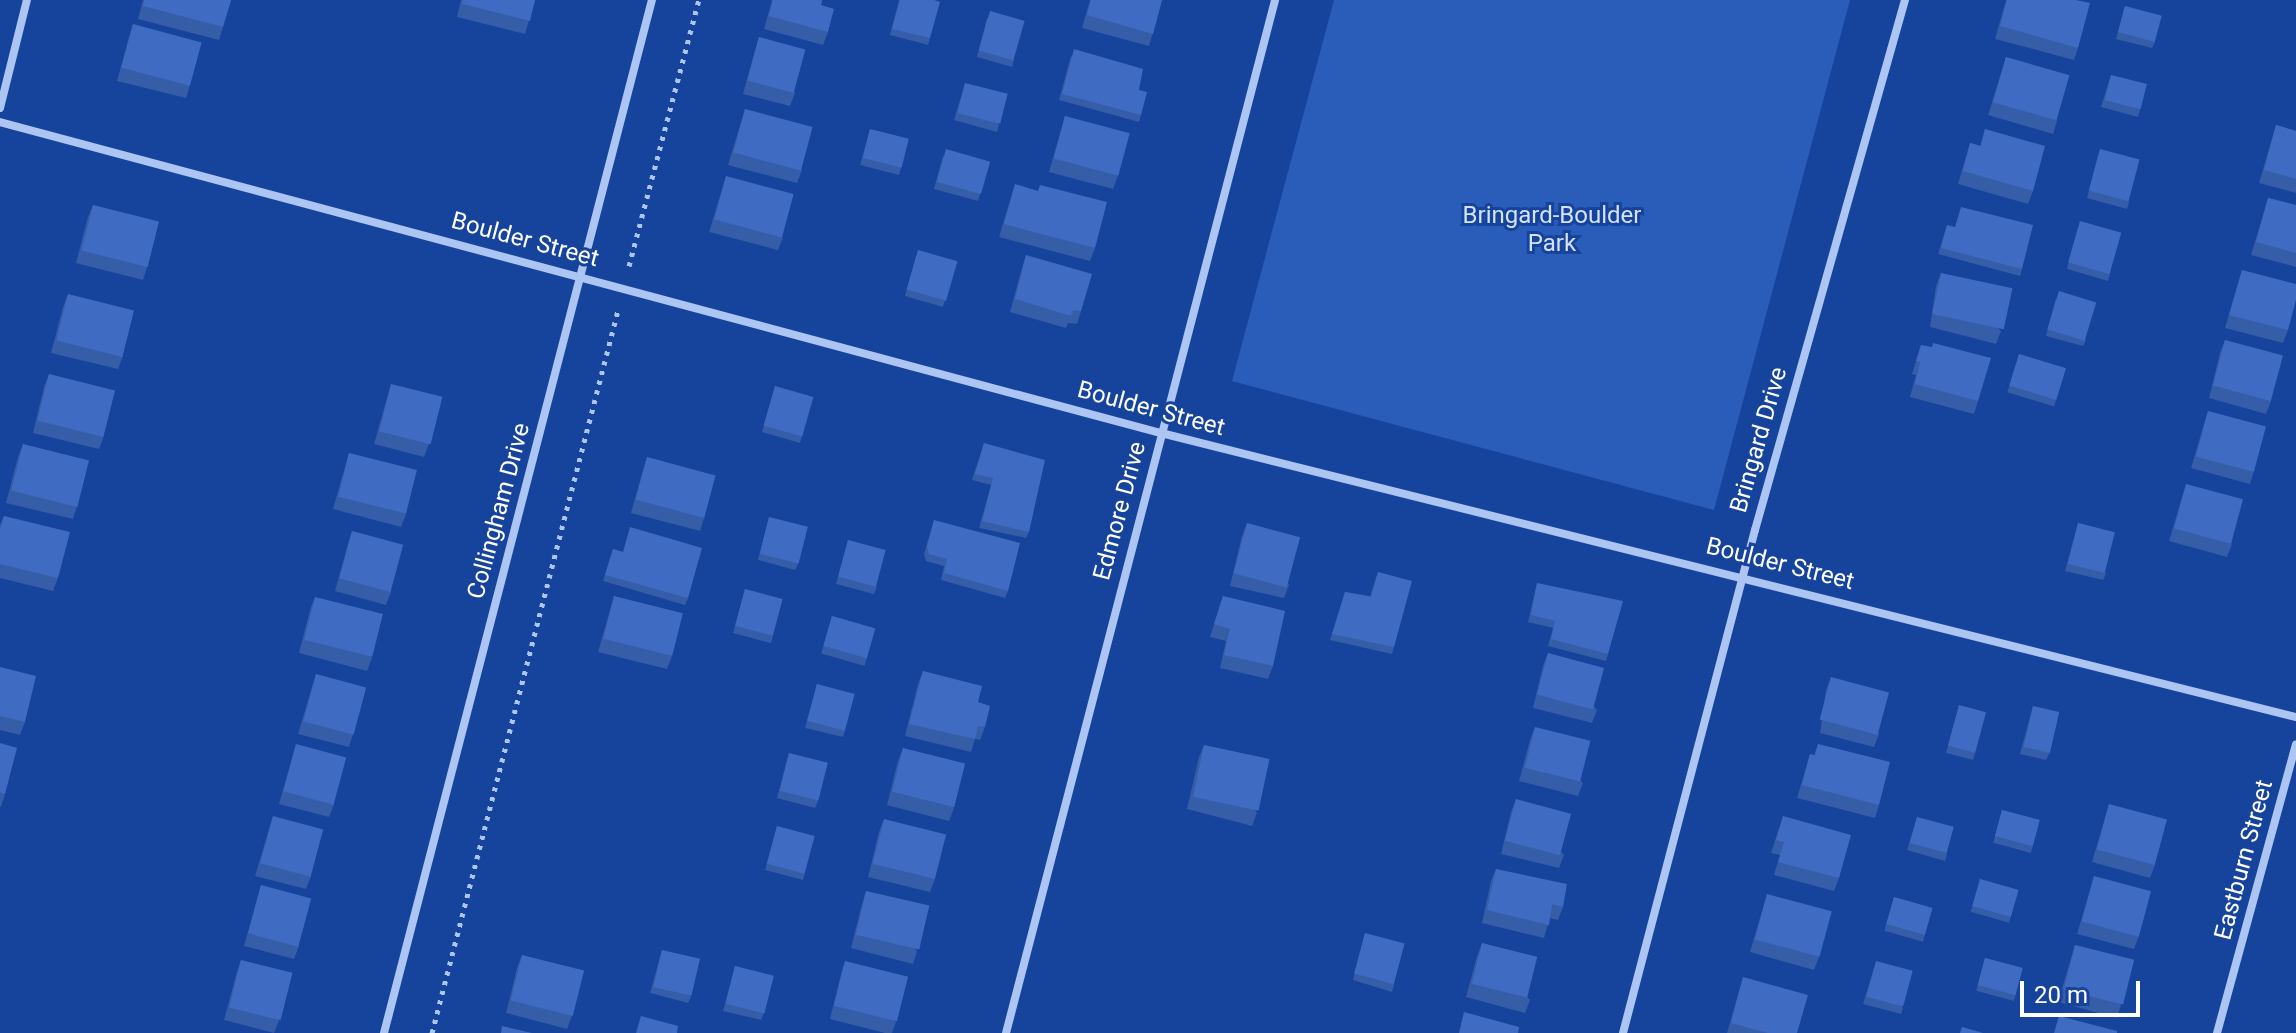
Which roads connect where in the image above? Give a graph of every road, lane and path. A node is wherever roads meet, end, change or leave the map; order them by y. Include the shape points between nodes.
1 (27, 0) edge
2 (652, 0) edge
3 (699, 0) edge
4 (1275, 0) edge
5 (1905, 0) edge
6 (0, 108) edge
7 (0, 122) edge
8 (580, 275) junction
9 (624, 286) junction
10 (1161, 433) junction
11 (1743, 575) junction
12 (2296, 717) edge
13 (2296, 745) edge
14 (384, 1033) edge
15 (432, 1033) edge
16 (1006, 1033) edge
17 (1623, 1033) edge
18 (2217, 1033) edge

1 - 6 street
2 - 8 street, Collingham Drive
3 - 9 path
4 - 10 street, Edmore Drive
5 - 11 street, Bringard Drive
7 - 8 street, Boulder Street
8 - 9 street, Boulder Street
8 - 14 street, Collingham Drive
9 - 10 street, Boulder Street
9 - 15 path
10 - 11 street, Boulder Street
10 - 16 street, Edmore Drive
11 - 12 street, Boulder Street
11 - 17 street, Bringard Drive
13 - 18 street, Eastburn Street

